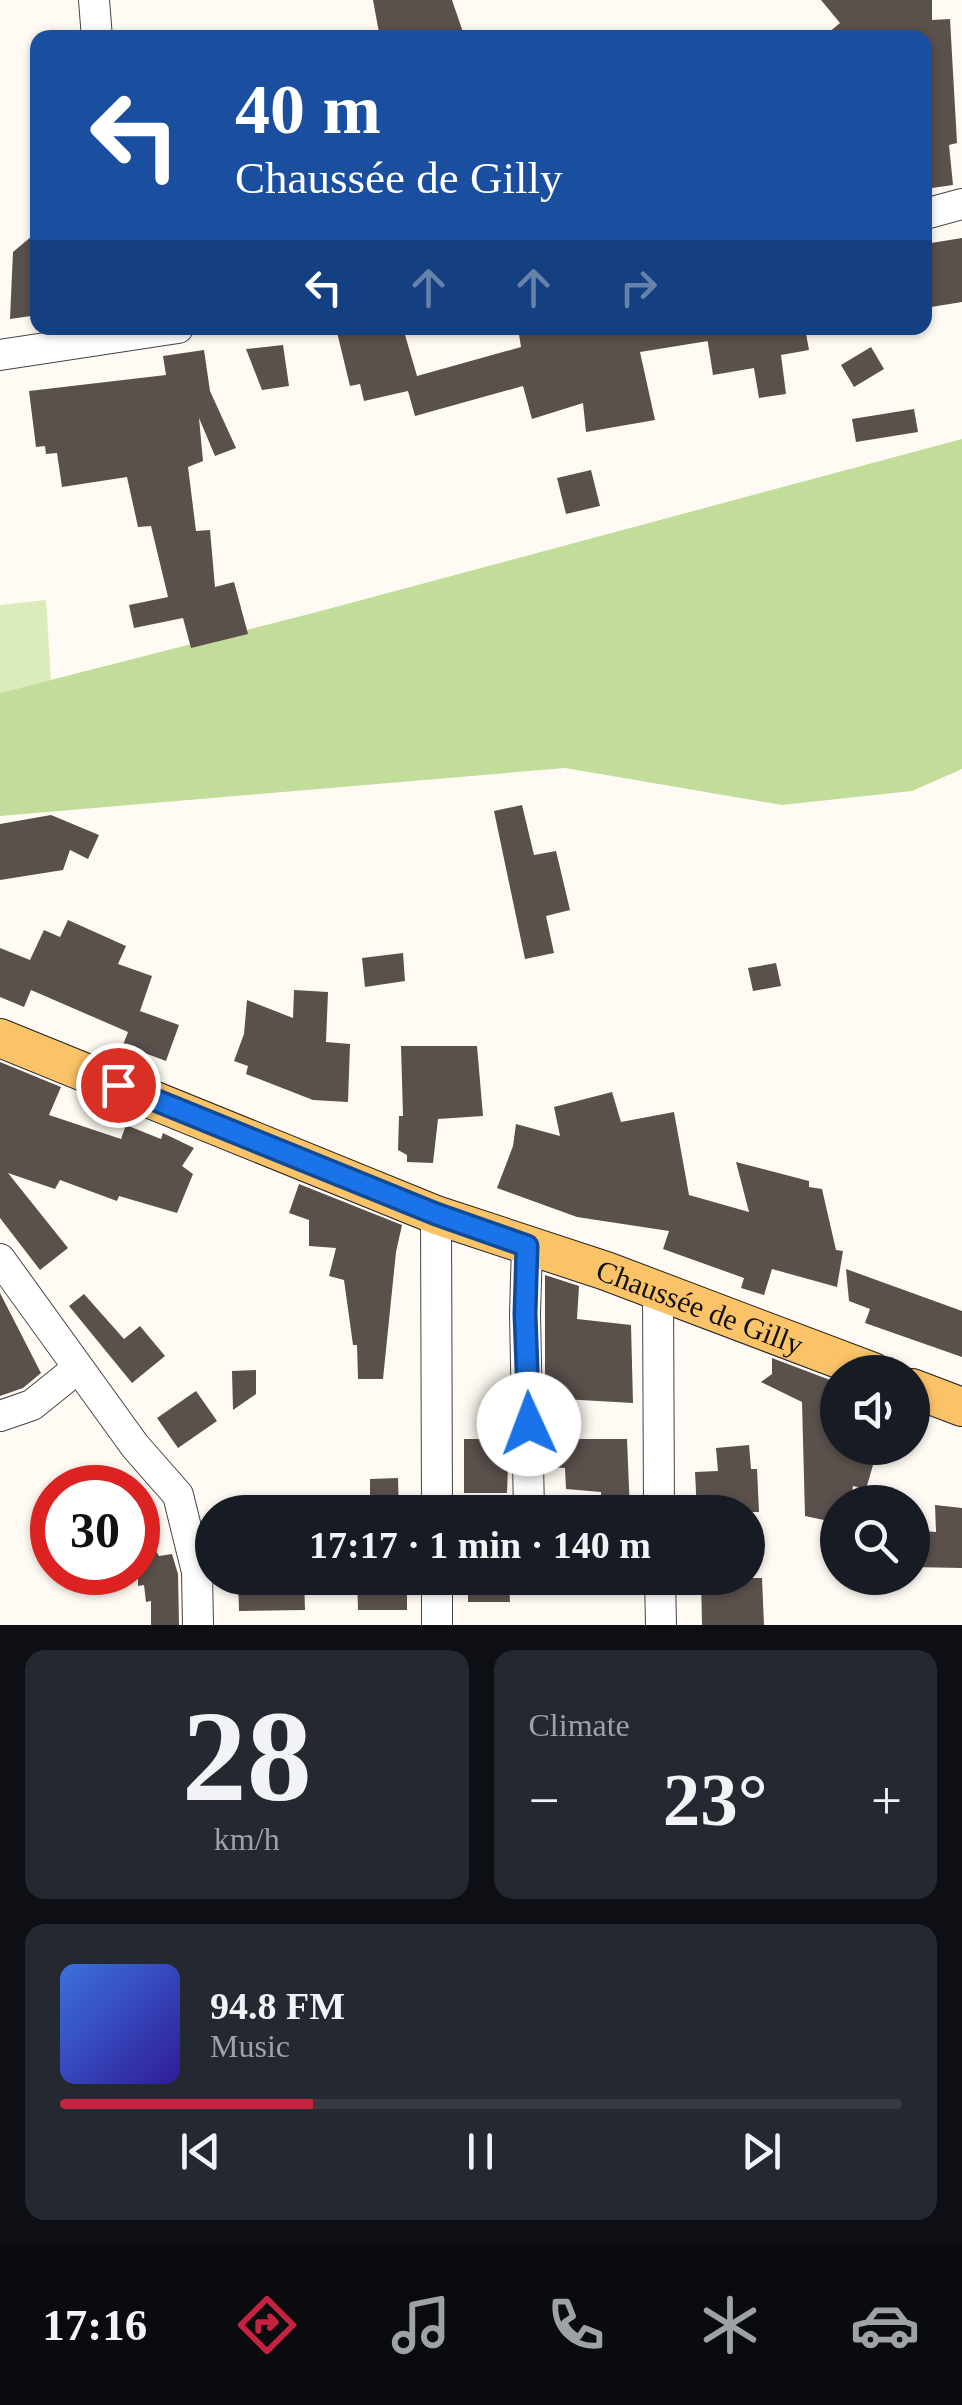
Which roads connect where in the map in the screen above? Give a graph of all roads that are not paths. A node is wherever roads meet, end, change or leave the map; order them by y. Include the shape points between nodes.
1 (94, 0) edge
2 (96, 30) edge
3 (962, 204) edge
4 (932, 212) edge
5 (100, 335) edge
6 (0, 355) edge
7 (0, 1038) edge
8 (436, 1214) junction
9 (527, 1246) junction
10 (0, 1259) edge
11 (658, 1290) junction
12 (828, 1355) edge
13 (78, 1368) junction
14 (930, 1395) edge
15 (962, 1407) edge
16 (0, 1416) edge
17 (436, 1495) edge
18 (529, 1495) edge
19 (658, 1495) edge
20 (437, 1595) edge
21 (660, 1595) edge
22 (198, 1625) edge
23 (437, 1625) edge
24 (661, 1625) edge

1 - 2 street
3 - 4 street
5 - 6 street
7 - 8 main road, Chaussée de Gilly
8 - 9 main road, Chaussée de Gilly
8 - 17 street
9 - 11 main road, Chaussée de Gilly
9 - 18 street
10 - 13 street
11 - 12 main road, Chaussée de Gilly
11 - 19 street
13 - 16 street via 32,1405
13 - 22 street via 178,1495 197,1572
14 - 15 main road
20 - 23 street
21 - 24 street

